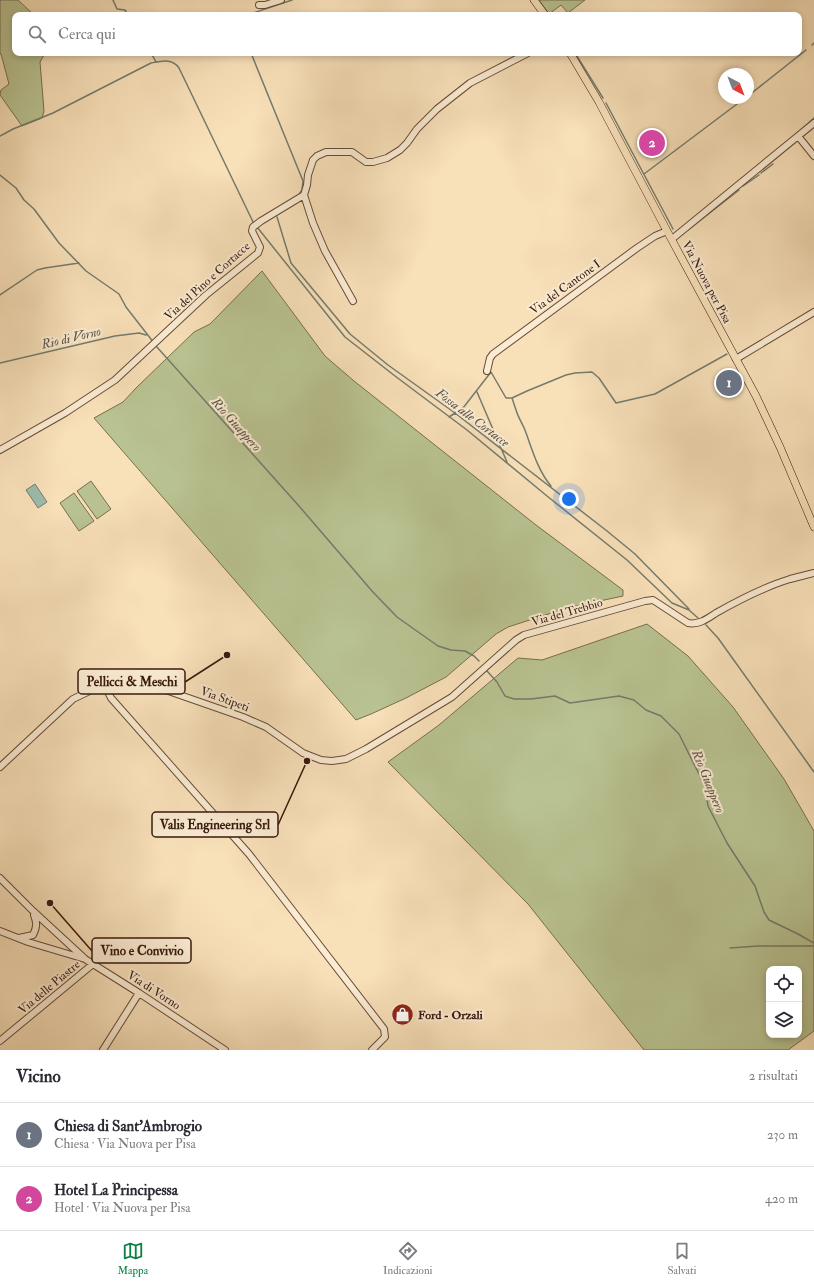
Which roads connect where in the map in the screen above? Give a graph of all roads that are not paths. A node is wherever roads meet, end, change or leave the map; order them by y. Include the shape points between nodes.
1 (281, 0) edge
2 (534, 0) edge
3 (259, 5) dead end
4 (542, 12) edge
5 (522, 56) edge
6 (572, 56) edge
7 (814, 123) edge
8 (798, 136) junction
9 (814, 156) edge
10 (304, 195) junction
11 (667, 231) junction
12 (672, 239) junction
13 (353, 301) dead end
14 (814, 312) edge
15 (736, 359) junction
16 (487, 370) dead end
17 (0, 450) edge
18 (814, 527) edge
19 (814, 573) edge
20 (104, 684) junction
21 (346, 759) joint
22 (0, 767) edge
23 (0, 878) edge
24 (33, 912) junction
25 (0, 932) edge
26 (19, 938) junction
27 (85, 959) junction
28 (93, 964) junction
29 (139, 993) junction
30 (0, 1041) edge
31 (216, 1044) junction
32 (103, 1050) edge
33 (210, 1050) edge
34 (225, 1050) edge
35 (372, 1050) edge

1 - 3 street
2 - 4 main road
5 - 10 street via 470,83 437,109 417,128 400,150 387,158 366,162 352,152 326,152 318,156 313,160
6 - 11 main road, Via Nuova per Pisa
7 - 8 street
8 - 9 street
8 - 12 street
10 - 13 street via 325,251
10 - 17 street, Via del Pino e Cortacce via 255,225 252,231 260,247 258,253 206,295 115,380 65,413
11 - 12 main road, Via Nuova per Pisa
11 - 16 street, Via del Cantone I via 637,248 493,354
12 - 15 main road, Via Nuova per Pisa
14 - 15 street
15 - 18 main road, Via Nuova per Pisa via 764,411
19 - 21 street, Via del Trebbio via 770,587 694,624 688,623 653,600 524,635 452,697
20 - 21 street, Via Stipeti via 118,680 137,680 266,727 310,757 332,761
20 - 22 street, Via Stipeti via 73,699
20 - 35 street via 111,698 249,854 384,1029 385,1037
23 - 24 street
24 - 26 street via 37,923 33,935
24 - 27 street
25 - 26 street, Via di Vorno
26 - 27 street, Via di Vorno
27 - 28 street, Via di Vorno
28 - 29 street, Via di Vorno
28 - 30 street, Via delle Piastre
29 - 31 street, Via di Vorno
29 - 32 street
31 - 33 street
31 - 34 street, Via di Vorno

